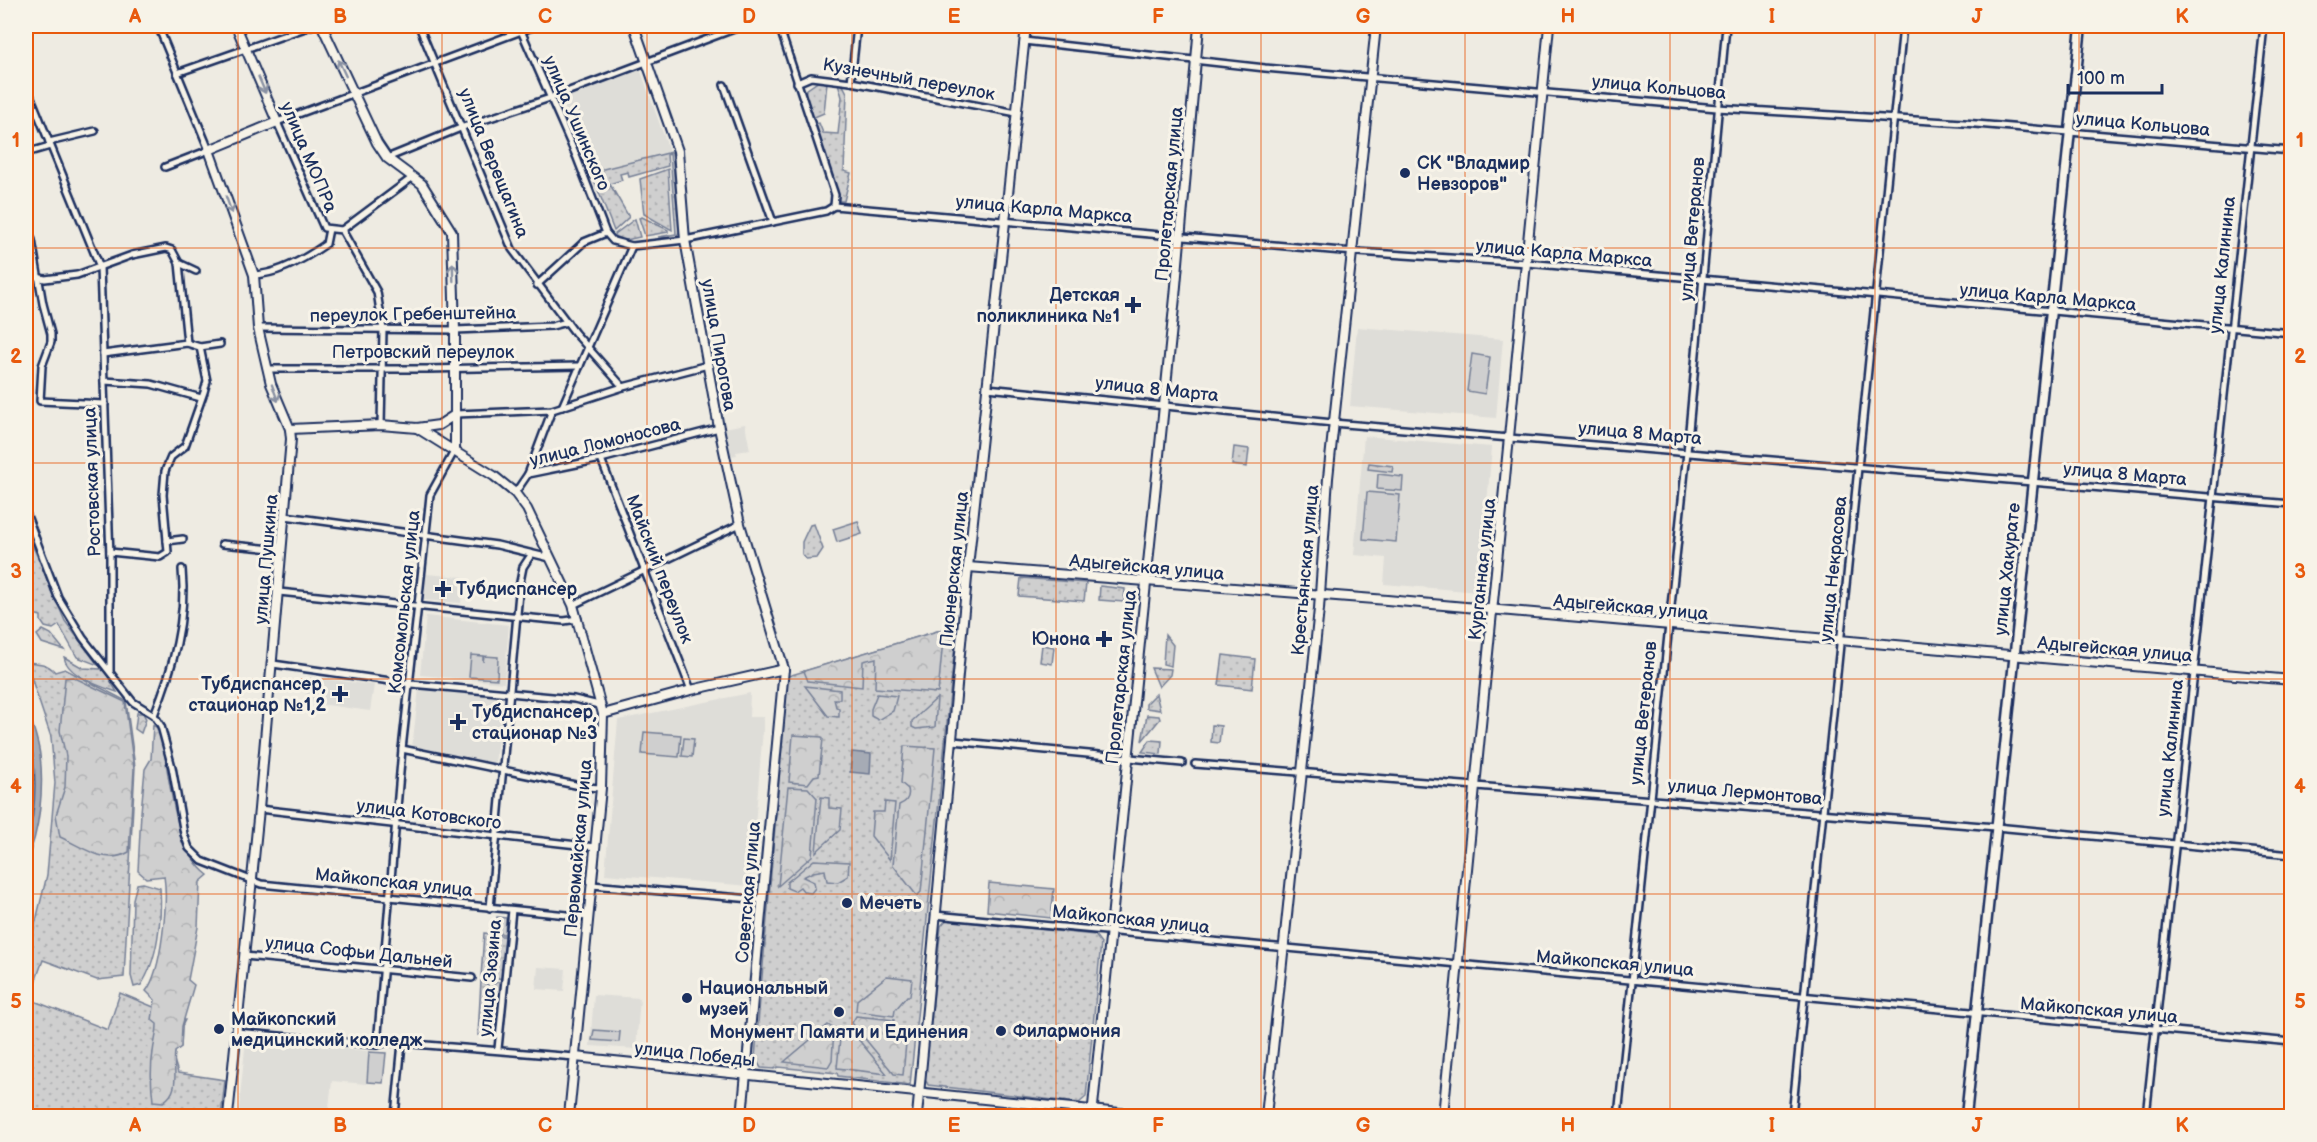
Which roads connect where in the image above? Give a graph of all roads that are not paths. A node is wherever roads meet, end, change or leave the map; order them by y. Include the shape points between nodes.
1 (33, 26) edge
2 (158, 26) edge
3 (236, 26) edge
4 (310, 26) edge
5 (322, 26) edge
6 (419, 26) edge
7 (535, 26) edge
8 (634, 26) edge
9 (742, 26) edge
10 (779, 26) edge
11 (856, 26) edge
12 (1026, 26) edge
13 (1199, 26) edge
14 (1376, 26) edge
15 (1550, 26) edge
16 (1726, 26) edge
17 (1903, 26) edge
18 (2081, 26) edge
19 (2264, 26) edge
20 (520, 28) edge
21 (26, 30) edge
22 (1024, 41) junction
23 (246, 49) junction
24 (646, 60) junction
25 (1196, 60) junction
26 (437, 62) junction
27 (177, 73) junction
28 (1372, 76) junction
29 (851, 82) junction
30 (797, 83) junction
31 (26, 85) edge
32 (724, 85) dead end
33 (1545, 91) junction
34 (354, 94) junction
35 (550, 97) junction
36 (1718, 108) junction
37 (1017, 113) junction
38 (1893, 119) junction
39 (277, 122) junction
40 (463, 127) junction
41 (95, 131) dead end
42 (2069, 132) junction
43 (50, 144) junction
44 (2250, 148) junction
45 (208, 150) junction
46 (2292, 152) edge
47 (26, 153) edge
48 (387, 158) junction
49 (165, 167) dead end
50 (413, 177) junction
51 (834, 206) junction
52 (1006, 221) junction
53 (773, 222) junction
54 (26, 225) edge
55 (329, 229) junction
56 (342, 230) junction
57 (606, 233) junction
58 (1180, 235) junction
59 (685, 240) junction
60 (632, 246) junction
61 (1352, 251) junction
62 (179, 263) junction
63 (1527, 263) junction
64 (100, 267) junction
65 (196, 271) dead end
66 (26, 274) edge
67 (254, 275) junction
68 (39, 278) junction
69 (1702, 281) junction
70 (537, 285) junction
71 (1875, 297) junction
72 (2050, 312) junction
73 (567, 322) junction
74 (258, 328) junction
75 (2230, 328) junction
76 (383, 330) junction
77 (455, 330) junction
78 (2292, 333) edge
79 (187, 343) junction
80 (220, 344) dead end
81 (200, 347) junction
82 (588, 347) junction
83 (103, 354) junction
84 (708, 365) junction
85 (579, 366) junction
86 (383, 367) junction
87 (456, 368) junction
88 (268, 369) junction
89 (104, 381) junction
90 (623, 387) junction
91 (987, 388) junction
92 (201, 398) junction
93 (105, 404) junction
94 (1163, 405) junction
95 (562, 407) junction
96 (552, 410) junction
97 (456, 414) junction
98 (1334, 423) junction
99 (381, 425) junction
100 (417, 428) junction
101 (719, 428) junction
102 (290, 429) junction
103 (1511, 438) junction
104 (455, 450) junction
105 (1687, 452) junction
106 (601, 459) junction
107 (1858, 468) junction
108 (528, 474) junction
109 (2033, 481) junction
110 (515, 492) junction
111 (2213, 497) junction
112 (2292, 504) edge
113 (26, 513) edge
114 (285, 516) junction
115 (740, 524) junction
116 (426, 535) junction
117 (183, 539) dead end
118 (167, 541) junction
119 (222, 544) dead end
120 (282, 550) junction
121 (110, 552) junction
122 (531, 555) junction
123 (550, 558) junction
124 (968, 567) junction
125 (182, 569) dead end
126 (644, 570) junction
127 (1146, 582) junction
128 (279, 592) junction
129 (1320, 595) junction
130 (573, 605) junction
131 (419, 608) junction
132 (1492, 611) junction
133 (517, 617) junction
134 (578, 619) junction
135 (1667, 626) junction
136 (1840, 640) junction
137 (2014, 656) junction
138 (273, 664) junction
139 (784, 669) junction
140 (110, 671) junction
141 (2194, 671) junction
142 (2292, 680) edge
143 (411, 684) junction
144 (691, 690) junction
145 (510, 692) junction
146 (600, 705) junction
147 (603, 714) junction
148 (154, 715) junction
149 (953, 741) junction
150 (402, 749) junction
151 (1128, 756) junction
152 (1182, 763) tunnel mouth
153 (1195, 764) tunnel mouth
154 (501, 769) junction
155 (1302, 771) junction
156 (1475, 786) junction
157 (601, 788) junction
158 (1650, 799) junction
159 (260, 809) junction
160 (1823, 813) junction
161 (395, 824) junction
162 (1996, 827) junction
163 (496, 837) junction
164 (2175, 844) junction
165 (595, 846) junction
166 (2292, 855) edge
167 (252, 881) junction
168 (592, 885) junction
169 (390, 896) junction
170 (763, 900) junction
171 (490, 908) junction
172 (512, 910) junction
173 (935, 915) junction
174 (587, 916) junction
175 (1111, 933) junction
176 (1284, 949) junction
177 (244, 956) junction
178 (1458, 964) junction
179 (384, 968) junction
180 (471, 978) dead end
181 (1630, 978) junction
182 (1804, 996) junction
183 (1977, 1014) junction
184 (2155, 1030) junction
185 (237, 1032) junction
186 (2292, 1042) edge
187 (402, 1043) junction
188 (376, 1045) junction
189 (498, 1049) junction
190 (574, 1057) junction
191 (746, 1074) junction
192 (919, 1092) junction
193 (1093, 1114) edge
194 (228, 1116) edge
195 (395, 1116) edge
196 (569, 1116) edge
197 (742, 1116) edge
198 (917, 1116) edge
199 (1149, 1116) edge
200 (1266, 1116) edge
201 (1443, 1116) edge
202 (1618, 1116) edge
203 (1792, 1116) edge
204 (1966, 1116) edge
205 (2146, 1116) edge

1 - 21 street
2 - 27 street, улица Пушкина
3 - 23 main road, улица МОПРа
4 - 23 street
34 -> 5 main road
6 - 26 street, улица Верещагина
7 - 20 street
8 - 24 main road, улица Пирогова
9 - 24 street
10 - 30 street
11 - 29 street
12 - 22 main road, Пионерская улица
13 - 25 main road, Пролетарская улица
14 - 28 main road, Крестьянская улица
15 - 33 main road, Курганная улица
16 - 36 street, улица Ветеранов
17 - 38 street, улица Некрасова
18 - 42 main road, улица Хакурате
19 - 44 street, улица Калинина
20 - 26 street
20 - 35 street, улица Ушинского
22 - 25 street, улица Кольцова
22 - 37 main road, Пионерская улица
23 - 27 street
23 -> 39 main road, улица МОПРа
24 - 35 street
24 - 59 main road, улица Пирогова via 678,151
25 - 28 street, улица Кольцова
25 - 58 main road, Пролетарская улица
26 - 34 street
26 - 40 street, улица Верещагина
27 - 45 street, улица Пушкина
28 - 33 street, улица Кольцова
28 - 61 main road, Крестьянская улица
29 - 30 street, Кузнечный переулок via 811,77
29 - 37 street, Кузнечный переулок
30 - 51 street via 835,195
31 - 43 street, Ростовская улица
32 - 53 street
33 - 36 street, улица Кольцова
33 - 63 main road, Курганная улица
34 - 39 street
34 - 48 main road
35 - 40 street
35 - 57 street, улица Ушинского
36 - 38 street, улица Кольцова
36 - 69 street, улица Ветеранов
37 - 52 main road, Пионерская улица
38 - 42 street, улица Кольцова
38 - 71 street, улица Некрасова
39 - 45 main road
39 - 55 street, улица МОПРа via 324,228
40 - 48 street
40 - 70 street, улица Верещагина via 512,249
41 - 43 street
42 - 44 street, улица Кольцова
42 - 72 main road, улица Хакурате
43 - 47 street
43 - 64 street, Ростовская улица
44 - 46 street, улица Кольцова
44 - 75 street, улица Калинина
45 - 49 street
45 -> 67 main road, улица Пушкина
48 - 50 main road, Комсомольская улица
50 - 56 street
77 -> 50 main road, Комсомольская улица via 452,232 422,184
51 - 52 street, улица Карла Маркса
51 - 53 street
52 - 58 street, улица Карла Маркса
52 - 91 main road, Пионерская улица
53 - 59 street
54 - 68 street
55 - 56 street, улица МОПРа
55 - 67 street via 326,244 317,250 268,274
56 - 76 street, улица МОПРа via 377,292
57 - 60 street via 613,241
57 - 70 street via 584,242
58 - 61 street, улица Карла Маркса
58 - 94 main road, Пролетарская улица
59 - 60 street
59 - 84 main road, улица Пирогова
60 - 82 street
61 - 63 street, улица Карла Маркса
61 - 98 main road, Крестьянская улица
62 - 64 street via 166,248
62 - 65 street
62 - 79 street
63 - 69 street, улица Карла Маркса
63 - 103 main road, Курганная улица
64 - 68 street via 77,275
64 - 83 street, Ростовская улица
66 - 68 street
67 - 74 main road, улица Пушкина
68 - 93 street via 51,342 43,358 40,401
69 - 71 street, улица Карла Маркса
69 - 105 street, улица Ветеранов
70 - 73 street, улица Верещагина
71 - 72 street, улица Карла Маркса
71 - 107 street, улица Некрасова
72 - 75 street, улица Карла Маркса
72 - 109 main road, улица Хакурате
73 - 77 street, переулок Гребенштейна
73 - 82 street, улица Верещагина
74 - 76 street, переулок Гребенштейна
74 - 88 main road, улица Пушкина
75 - 78 street, улица Карла Маркса
75 - 111 street, улица Калинина
76 - 77 street, переулок Гребенштейна
76 - 86 street, улица МОПРа
77 - 87 main road, Комсомольская улица
79 - 81 street
79 - 83 street
80 - 81 street
81 - 92 street via 207,381
82 - 85 street
82 - 90 street, улица Верещагина
83 - 89 street, Ростовская улица
84 - 90 street
84 - 101 main road, улица Пирогова
85 - 87 street, Петровский переулок
85 - 95 street
86 - 87 street, Петровский переулок
86 - 88 street, Петровский переулок
86 - 99 street, улица МОПРа
87 - 97 main road, Комсомольская улица
88 -> 102 main road, улица Пушкина
89 - 92 street via 151,384
89 - 93 street, Ростовская улица
90 - 95 street
91 - 94 street, улица 8 Марта
91 - 124 main road, Пионерская улица
92 - 118 street via 185,446 171,457 165,471
93 - 121 street, Ростовская улица
94 - 98 street, улица 8 Марта
94 - 127 main road, Пролетарская улица
95 - 96 street
96 - 97 street
96 - 108 street
97 - 100 main road via 439,425
97 - 104 main road, Комсомольская улица
98 - 103 street, улица 8 Марта
98 - 129 main road, Крестьянская улица
99 - 100 main road
99 - 102 main road
100 - 104 main road
101 - 106 street, улица Ломоносова
101 - 115 main road, улица Пирогова
102 - 114 main road, улица Пушкина
103 - 105 street, улица 8 Марта
103 - 132 main road, Курганная улица
104 - 110 main road
104 - 116 street, Комсомольская улица via 430,495
105 - 107 street, улица 8 Марта
105 - 135 street, улица Ветеранов
106 - 108 street, улица Ломоносова
106 - 126 street, Майский переулок
107 - 109 street, улица 8 Марта
107 - 136 street, улица Некрасова
108 - 110 street, улица Ломоносова
109 - 111 street, улица 8 Марта
109 - 137 main road, улица Хакурате
110 - 123 main road, Первомайская улица
111 - 112 street, улица 8 Марта
111 - 141 street, улица Калинина
113 - 140 street via 58,597 83,638
114 - 116 street
114 - 120 main road, улица Пушкина
115 - 126 street
115 - 139 main road, улица Пирогова
116 - 122 street via 507,547
116 - 131 street, Комсомольская улица
117 - 118 street
118 - 121 street via 168,552 160,557
119 - 120 street
120 - 128 main road, улица Пушкина
121 - 140 street, Ростовская улица
122 - 123 street
122 - 133 street, улица Зюзина via 523,567
123 - 130 main road, Первомайская улица
124 - 127 main road, Адыгейская улица
124 - 149 main road, Пионерская улица
125 - 148 street via 182,625
126 - 130 street
126 - 144 street, Майский переулок
127 - 129 main road, Адыгейская улица
127 - 151 main road, Пролетарская улица
128 - 131 street
128 - 138 main road, улица Пушкина
129 - 132 main road, Адыгейская улица
129 - 155 main road, Крестьянская улица
130 - 134 main road, Первомайская улица
131 - 133 street
131 - 143 street, Комсомольская улица
132 - 135 main road, Адыгейская улица
132 - 156 main road, Курганная улица
133 - 134 street
133 - 145 street, улица Зюзина
134 - 146 main road, Первомайская улица
135 - 136 main road, Адыгейская улица
135 - 158 street, улица Ветеранов
136 - 137 main road, Адыгейская улица
136 - 160 street, улица Некрасова
137 - 141 main road, Адыгейская улица
137 - 162 main road, улица Хакурате
138 - 143 street
138 - 159 main road, улица Пушкина
139 - 144 main road
139 - 170 main road, Советская улица
140 - 148 street via 134,702
141 - 142 main road, Адыгейская улица
141 - 164 street, улица Калинина
143 - 145 street
143 - 150 street, Комсомольская улица
144 - 147 main road
145 - 146 street
145 - 154 street, улица Зюзина
146 - 147 main road, Первомайская улица
147 - 157 main road, Первомайская улица
148 - 167 street, Майкопская улица via 161,726 172,767 189,848 202,861
149 - 151 street
149 - 173 main road, Пионерская улица
150 - 154 street
150 - 161 street, Комсомольская улица
151 - 152 street
151 - 175 main road, Пролетарская улица
153 - 155 street, улица Лермонтова
154 - 157 street
154 - 163 street, улица Зюзина
155 - 156 street, улица Лермонтова
155 - 176 main road, Крестьянская улица
156 - 158 street, улица Лермонтова
156 - 178 main road, Курганная улица
157 - 165 main road, Первомайская улица
158 - 160 street, улица Лермонтова
158 - 181 street, улица Ветеранов
159 - 161 street, улица Котовского
159 - 167 main road, улица Пушкина
160 - 162 street, улица Лермонтова
160 - 182 street, улица Некрасова
161 - 163 street, улица Котовского
161 - 169 street, Комсомольская улица
162 - 164 street, улица Лермонтова
162 - 183 main road, улица Хакурате
163 - 165 street, улица Котовского
163 - 171 street, улица Зюзина
164 - 166 street, улица Лермонтова
164 - 184 street, улица Калинина
165 - 168 main road, Первомайская улица
167 - 169 street, Майкопская улица
167 - 177 main road, улица Пушкина
168 - 170 street
168 - 174 main road, Первомайская улица
169 - 171 street, Майкопская улица
169 - 179 street, Комсомольская улица
170 - 191 main road, Советская улица
171 - 172 street, Майкопская улица
172 - 174 street, Майкопская улица
172 - 189 street, улица Зюзина
173 - 175 street, Майкопская улица
173 - 192 main road, Пионерская улица
174 - 190 main road, Первомайская улица
175 - 176 street, Майкопская улица
175 - 193 main road, Пролетарская улица
176 - 178 street, Майкопская улица
176 - 200 main road, Крестьянская улица
177 - 179 street, улица Софьи Дальней
177 - 185 main road, улица Пушкина
178 - 181 street, Майкопская улица
178 - 201 main road, Курганная улица
179 - 180 street, улица Софьи Дальней
179 - 188 street, Комсомольская улица
181 - 182 street, Майкопская улица
181 - 202 street, улица Ветеранов
182 - 183 street, Майкопская улица
182 - 203 street, улица Некрасова
183 - 184 street, Майкопская улица
183 - 204 main road, улица Хакурате
184 - 186 street, Майкопская улица
184 - 205 street, улица Калинина
185 - 188 street, улица Победы
185 - 194 main road, улица Пушкина
187 - 188 street, улица Победы
187 - 189 street, улица Победы
187 - 195 street
189 - 190 street, улица Победы
190 - 191 main road, улица Победы
190 - 196 main road, Первомайская улица
191 - 192 main road, улица Победы
191 - 197 main road, Советская улица
192 - 193 main road, улица Победы
192 - 198 main road, Пионерская улица
193 - 199 main road, улица Победы

